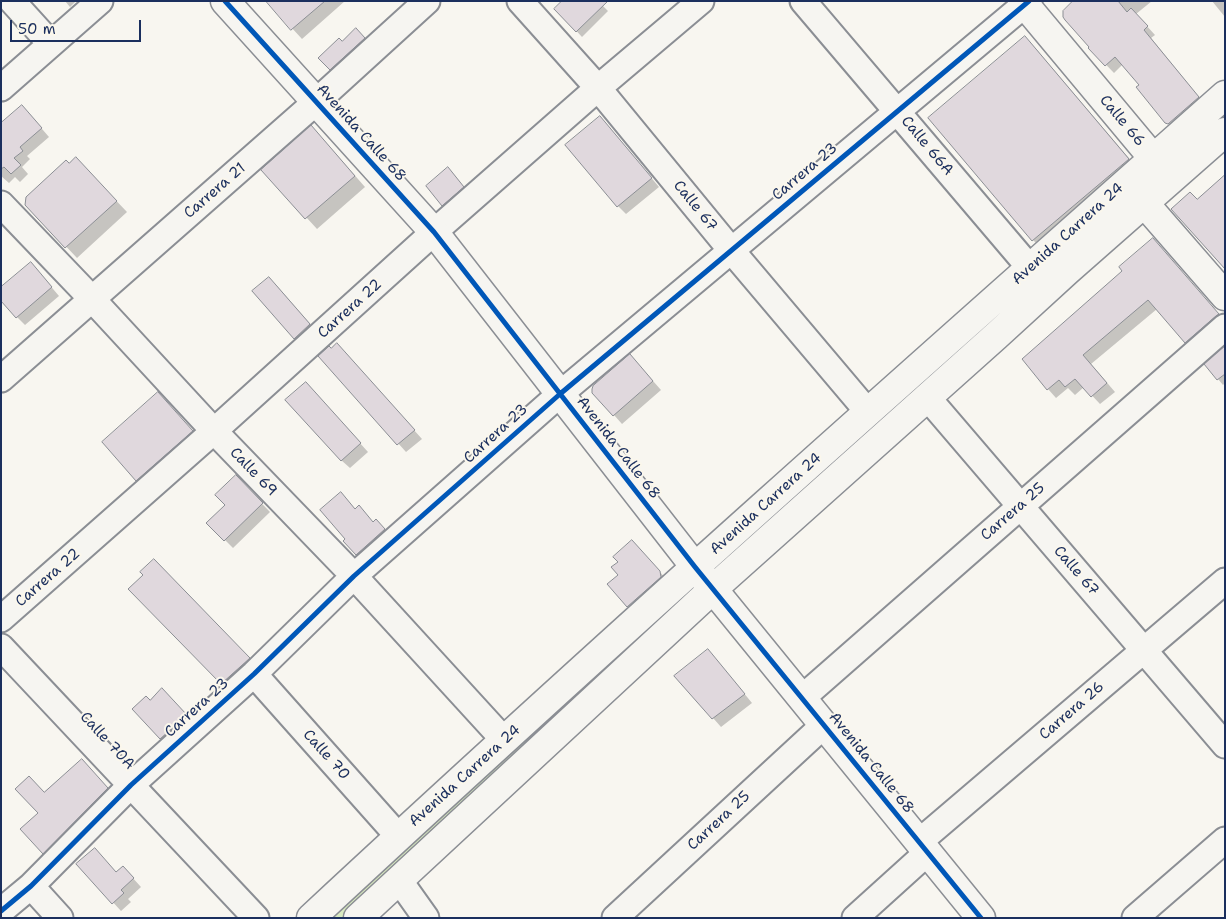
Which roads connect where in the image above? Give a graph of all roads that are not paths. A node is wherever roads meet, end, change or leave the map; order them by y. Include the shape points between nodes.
1 (12, 1) edge
2 (225, 1) edge
3 (427, 1) edge
4 (520, 1) edge
5 (701, 1) edge
6 (803, 1) edge
7 (1026, 2) edge
8 (92, 4) edge
9 (51, 44) junction
10 (1, 88) edge
11 (598, 88) junction
12 (1225, 95) edge
13 (316, 102) junction
14 (898, 111) junction
15 (1225, 132) edge
16 (1153, 158) junction
17 (1126, 182) junction
18 (1144, 203) junction
19 (1, 204) edge
20 (434, 232) junction
21 (731, 250) junction
22 (1030, 268) junction
23 (1225, 296) edge
24 (92, 299) junction
25 (1225, 327) edge
26 (1, 379) edge
27 (560, 394) junction
28 (927, 397) junction
29 (868, 412) junction
30 (214, 431) junction
31 (1020, 506) junction
32 (695, 567) junction
33 (354, 576) junction
34 (1225, 581) edge
35 (713, 589) junction
36 (1, 619) edge
37 (1, 647) edge
38 (1143, 650) junction
39 (254, 674) junction
40 (802, 698) junction
41 (824, 724) junction
42 (504, 740) junction
43 (1225, 745) edge
44 (131, 785) junction
45 (399, 836) junction
46 (1225, 840) edge
47 (924, 847) junction
48 (399, 880) junction
49 (31, 886) junction
50 (1, 911) edge
51 (60, 918) edge
52 (256, 918) edge
53 (311, 918) edge
54 (358, 918) edge
55 (426, 918) edge
56 (615, 918) edge
57 (855, 918) edge
58 (982, 918) edge
59 (1135, 918) edge

1 - 9 street
2 - 13 main road, Avenida Calle 68
3 - 13 street, Carrera 21
4 - 11 street, Calle 67
5 - 11 street, Carrera 22
6 - 14 street, Calle 66A
7 - 14 street, Carrera 23
7 - 16 main road, Calle 66
8 - 9 street
9 - 10 street
11 - 20 street, Carrera 22
11 - 21 street, Calle 67
12 - 16 main road, Avenida Carrera 24
13 - 20 main road, Avenida Calle 68
13 - 24 street, Carrera 21
14 - 21 street, Carrera 23
14 - 22 street, Calle 66A
15 - 18 main road, Avenida Carrera 24
16 - 17 main road, Avenida Carrera 24
16 - 18 main road, Calle 66
17 - 18 main road
17 - 22 main road, Avenida Carrera 24
18 - 23 main road
18 - 28 main road, Avenida Carrera 24
19 - 24 street, Calle 69
20 - 27 main road, Avenida Calle 68
20 - 30 street, Carrera 22
21 - 27 street, Carrera 23
21 - 29 street, Calle 67
22 - 29 main road, Avenida Carrera 24
24 - 26 street, Carrera 21
24 - 30 street, Calle 69
25 - 31 street, Carrera 25
27 - 32 main road, Avenida Calle 68
27 - 33 street, Carrera 23
28 - 31 street, Calle 67
28 - 35 main road, Avenida Carrera 24
29 - 32 main road, Avenida Carrera 24
30 - 33 street, Calle 69
30 - 36 street, Carrera 22
31 - 38 street, Calle 67
31 - 40 street, Carrera 25
32 - 35 main road, Avenida Calle 68
32 - 42 main road, Avenida Carrera 24
33 - 39 street, Carrera 23
33 - 42 street, Calle 69
34 - 38 street, Carrera 26
35 - 40 main road, Avenida Calle 68
35 - 48 main road, Avenida Carrera 24
37 - 44 street, Calle 70A
38 - 43 street, Calle 67
38 - 47 street, Carrera 26
39 - 44 street, Carrera 23
39 - 45 street, Calle 70
40 - 41 main road, Avenida Calle 68
41 - 47 main road, Avenida Calle 68
41 - 56 street, Carrera 25
42 - 45 main road, Avenida Carrera 24
44 - 49 street, Carrera 23
44 - 52 street, Calle 70A
45 - 53 main road, Avenida Carrera 24
46 - 59 street
47 - 57 street, Carrera 26
47 - 58 main road, Avenida Calle 68
48 - 54 main road, Avenida Carrera 24
48 - 55 street
49 - 50 street, Carrera 23
49 - 51 street

